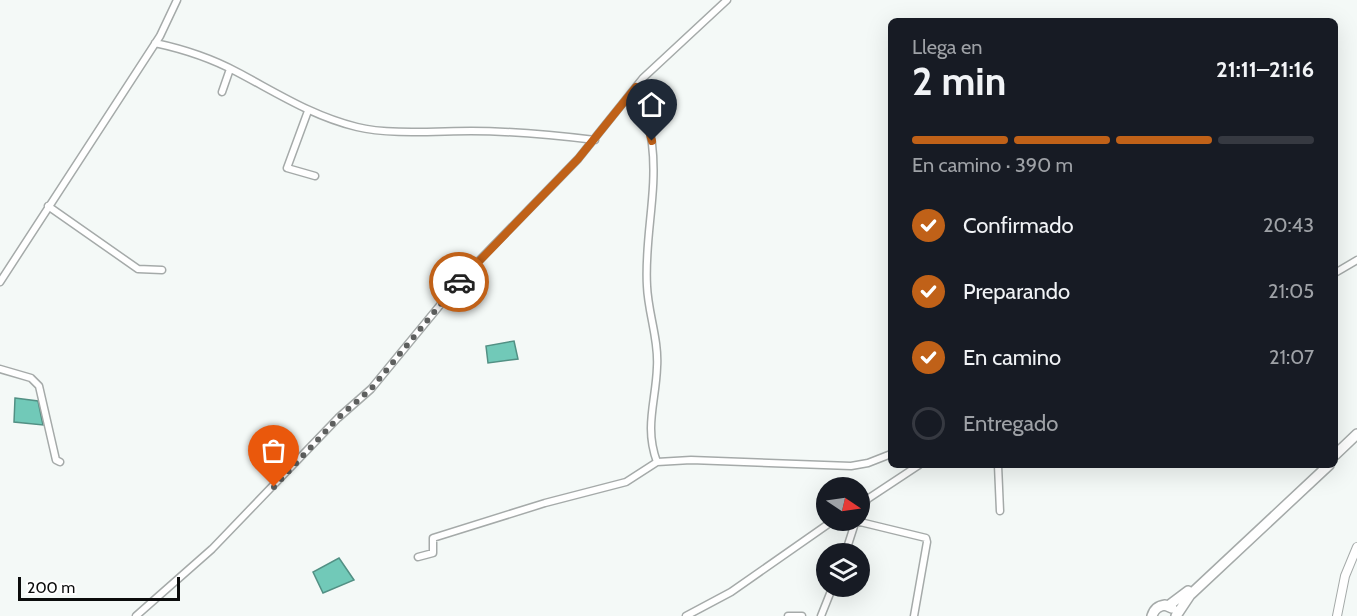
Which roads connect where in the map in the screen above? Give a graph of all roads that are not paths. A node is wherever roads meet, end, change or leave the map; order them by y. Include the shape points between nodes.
1 (177, 0) edge
2 (727, 0) edge
3 (155, 43) junction
4 (230, 69) junction
5 (636, 87) junction
6 (222, 92) dead end
7 (308, 111) junction
8 (595, 140) junction
9 (315, 176) dead end
10 (48, 207) junction
11 (1357, 260) edge
12 (162, 270) dead end
13 (1338, 271) edge
14 (0, 282) edge
15 (0, 369) edge
16 (1357, 434) edge
17 (1357, 439) edge
18 (1338, 451) edge
19 (888, 455) edge
20 (1338, 457) edge
21 (60, 462) dead end
22 (657, 462) junction
23 (915, 468) edge
24 (998, 468) edge
25 (1321, 468) edge
26 (1326, 468) edge
27 (870, 497) edge
28 (1000, 511) dead end
29 (870, 524) edge
30 (818, 531) edge
31 (1357, 547) edge
32 (418, 557) dead end
33 (829, 597) edge
34 (1168, 606) junction
35 (136, 616) edge
36 (686, 616) edge
37 (788, 616) edge
38 (802, 616) edge
39 (822, 616) edge
40 (914, 616) edge
41 (1152, 616) edge
42 (1176, 616) edge
43 (1337, 616) edge

1 - 3 street
2 - 5 street
3 - 4 street via 185,50
3 - 10 street
4 - 6 street
4 - 7 street
5 - 8 street
5 - 22 street via 653,155 646,268 658,367 650,416
7 - 8 street via 371,131 497,131
7 - 9 street via 286,168
8 - 35 street via 465,276 371,389 212,549
10 - 12 street via 138,269
10 - 14 street
11 - 13 street
15 - 21 street via 31,378 39,386 56,460
16 - 18 main road
17 - 20 main road
19 - 22 street via 851,466
22 - 32 street via 626,482 433,538 433,553
23 - 27 street
24 - 28 street
25 - 34 main road
26 - 42 main road via 1190,595
29 - 40 street via 926,537
30 - 36 street via 731,592
31 - 43 street via 1345,576
33 - 39 street
34 - 41 main road via 1156,608
34 - 42 main road
37 - 38 street

